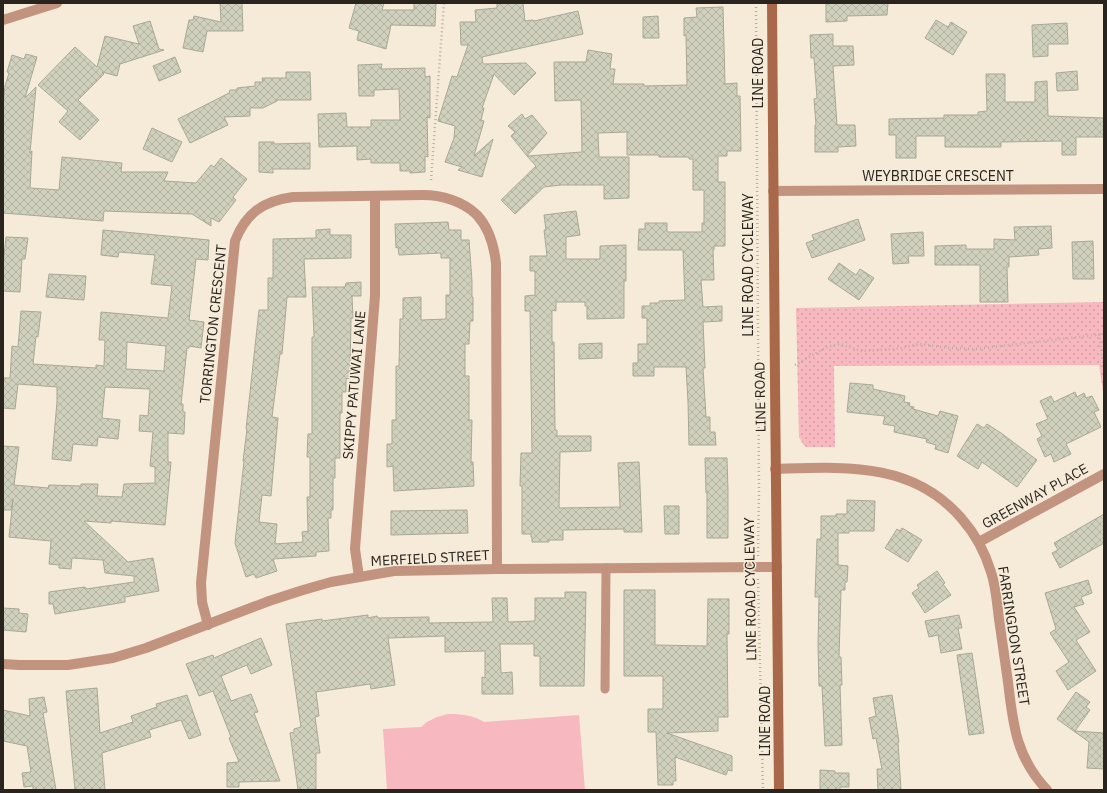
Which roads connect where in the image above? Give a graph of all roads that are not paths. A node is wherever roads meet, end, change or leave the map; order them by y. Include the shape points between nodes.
1 (57, 3) edge
2 (772, 3) edge
3 (3, 20) edge
4 (1104, 188) edge
5 (773, 191) junction
6 (375, 196) junction
7 (775, 469) junction
8 (1104, 474) edge
9 (979, 542) junction
10 (777, 567) junction
11 (606, 568) junction
12 (497, 569) junction
13 (359, 576) junction
14 (208, 625) junction
15 (3, 664) edge
16 (605, 689) dead end
17 (779, 790) edge
18 (1047, 790) edge

1 - 3 street
2 - 5 main road, LINE ROAD
4 - 5 street, WEYBRIDGE CRESCENT
5 - 7 main road, LINE ROAD
6 - 12 street, TORRINGTON CRESCENT via 430,195 454,201 477,215 494,247
6 - 13 street, SKIPPY PATUWAI LANE via 375,296 355,541
6 - 14 street, TORRINGTON CRESCENT via 280,199 259,208 251,215 235,241 201,583 202,602
7 - 9 street, FARRINGDON STREET via 865,470 908,479 945,501
7 - 10 main road, LINE ROAD
8 - 9 street, GREENWAY PLACE
9 - 18 street, FARRINGDON STREET via 995,588 1017,738 1032,771
10 - 11 street, MERFIELD STREET
10 - 17 main road, LINE ROAD
11 - 12 street, MERFIELD STREET
11 - 16 lane
12 - 13 street, MERFIELD STREET via 394,571
13 - 14 street, MERFIELD STREET via 268,601
14 - 15 street, MERFIELD STREET via 146,648 102,660 68,665

